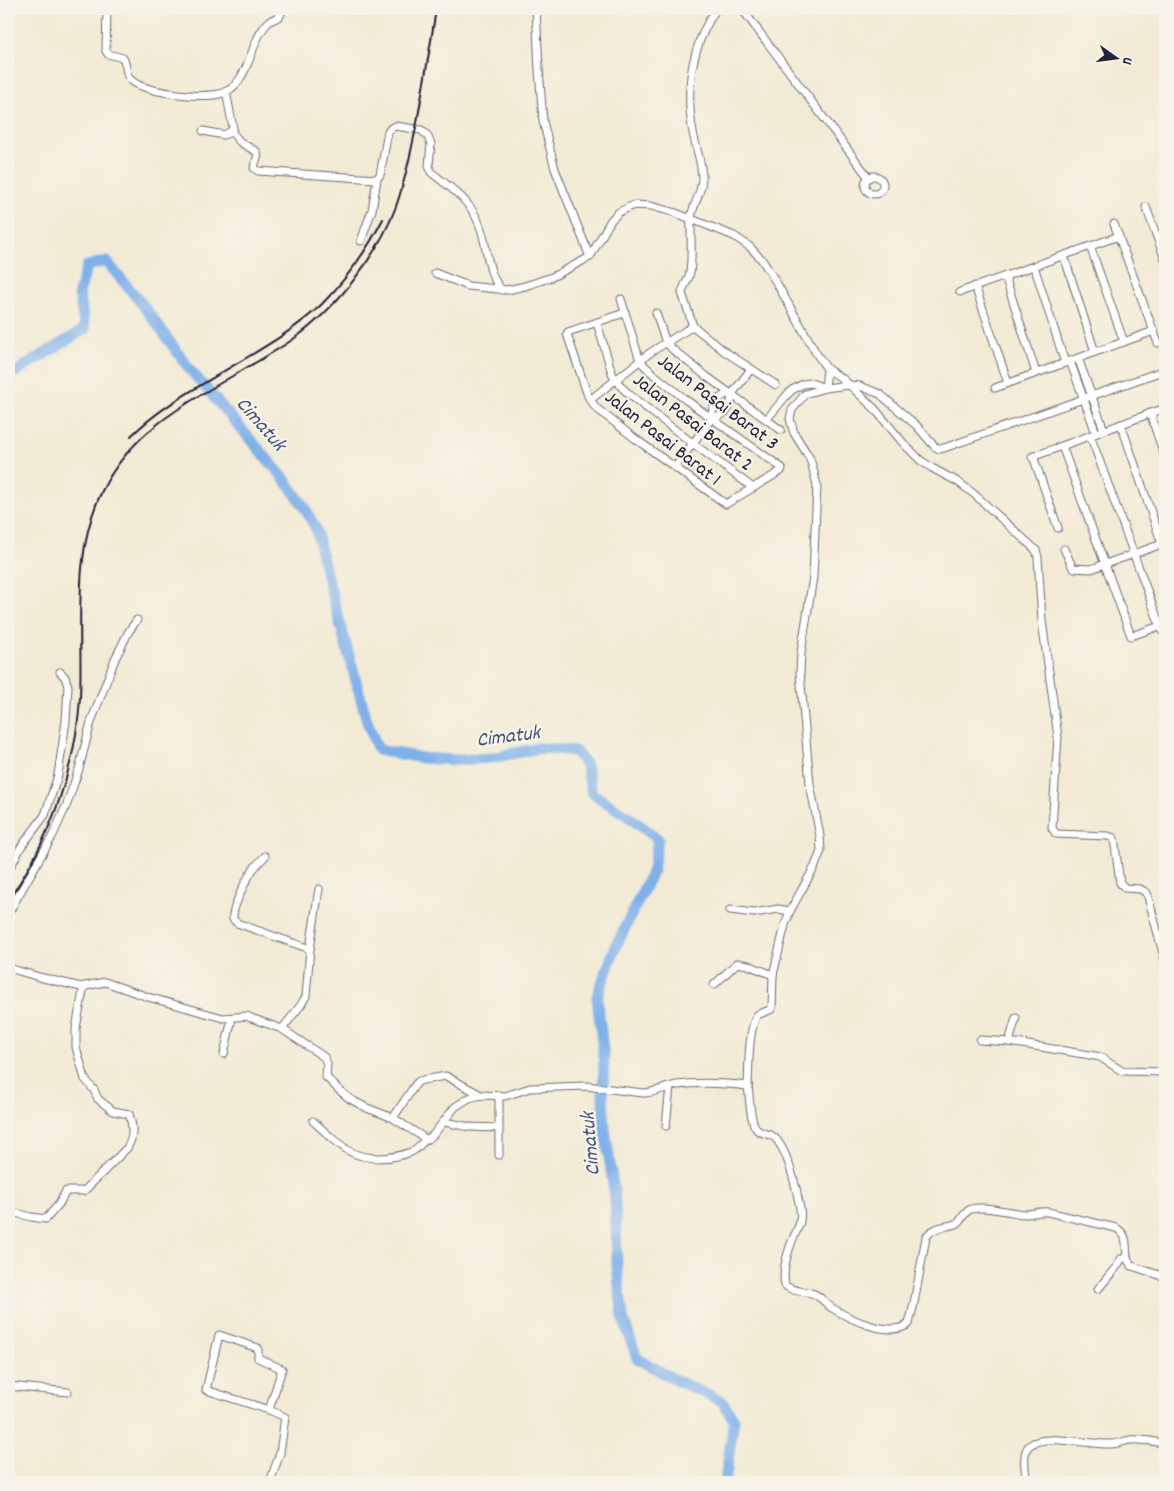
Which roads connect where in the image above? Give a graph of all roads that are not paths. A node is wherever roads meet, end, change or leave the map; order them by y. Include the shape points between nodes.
1 (107, 9) edge
2 (282, 9) edge
3 (536, 9) edge
4 (716, 9) edge
5 (742, 9) edge
6 (226, 92) junction
7 (203, 131) dead end
8 (231, 132) junction
9 (869, 178) dead end
10 (377, 179) junction
11 (1146, 207) dead end
12 (690, 218) junction
13 (1114, 224) dead end
14 (1119, 236) junction
15 (361, 241) dead end
16 (1090, 246) junction
17 (1064, 256) junction
18 (590, 257) junction
19 (1165, 259) edge
20 (1034, 266) junction
21 (435, 274) dead end
22 (1005, 276) junction
23 (975, 286) junction
24 (502, 290) junction
25 (960, 292) dead end
26 (620, 299) dead end
27 (656, 312) dead end
28 (624, 313) junction
29 (597, 323) junction
30 (693, 326) junction
31 (1154, 332) junction
32 (667, 342) junction
33 (1124, 342) junction
34 (1158, 343) dead end
35 (1095, 352) junction
36 (1078, 358) junction
37 (640, 361) junction
38 (1068, 362) junction
39 (751, 369) junction
40 (827, 369) junction
41 (1165, 370) edge
42 (1036, 373) junction
43 (616, 380) junction
44 (1008, 383) junction
45 (776, 385) dead end
46 (849, 385) junction
47 (825, 388) junction
48 (995, 388) dead end
49 (732, 394) junction
50 (1092, 396) junction
51 (1084, 399) junction
52 (590, 400) junction
53 (1165, 408) edge
54 (1150, 413) junction
55 (712, 418) junction
56 (767, 419) junction
57 (1121, 424) junction
58 (781, 430) dead end
59 (1104, 430) junction
60 (1093, 434) junction
61 (693, 443) junction
62 (1062, 446) junction
63 (1165, 457) edge
64 (675, 467) junction
65 (753, 488) junction
66 (1058, 528) dead end
67 (1164, 544) edge
68 (1064, 548) dead end
69 (1165, 553) edge
70 (1134, 554) junction
71 (1105, 564) junction
72 (137, 620) dead end
73 (60, 672) dead end
74 (265, 856) dead end
75 (9, 869) edge
76 (319, 889) dead end
77 (730, 910) dead end
78 (790, 911) junction
79 (9, 912) edge
80 (310, 949) junction
81 (1165, 960) edge
82 (9, 968) edge
83 (773, 975) junction
84 (84, 986) junction
85 (714, 986) dead end
86 (232, 1018) junction
87 (1016, 1018) dead end
88 (282, 1029) junction
89 (980, 1040) dead end
90 (1009, 1042) junction
91 (224, 1054) dead end
92 (1165, 1072) edge
93 (748, 1086) junction
94 (670, 1087) junction
95 (481, 1095) junction
96 (499, 1095) junction
97 (393, 1118) junction
98 (313, 1121) dead end
99 (444, 1122) junction
100 (666, 1126) dead end
101 (499, 1128) junction
102 (426, 1139) junction
103 (499, 1155) dead end
104 (9, 1211) edge
105 (1127, 1258) junction
106 (1165, 1277) edge
107 (1098, 1289) dead end
108 (9, 1386) edge
109 (68, 1392) dead end
110 (269, 1410) junction
111 (1165, 1443) edge
112 (270, 1482) edge
113 (1026, 1482) edge

1 - 6 street via 106,51 123,58 131,80 140,86 179,95
2 - 6 street via 280,16 265,26 243,74
3 - 18 street via 543,121 555,169
4 - 12 street via 692,65 689,87 690,114 702,181
5 - 9 street
6 - 8 street
7 - 8 street via 223,135
8 - 10 street via 240,142 258,152 254,164 258,171
10 - 15 street via 372,210
10 - 24 street via 391,128 421,130 427,135 431,144 431,172 466,200 474,212 492,274
11 - 19 street
12 - 18 street via 651,206 631,206 611,220
12 - 30 street via 690,274 682,293
12 - 40 street via 742,241 757,254
13 - 14 street
14 - 16 street
14 - 31 street
16 - 17 street
16 - 33 street
17 - 20 street
17 - 35 street
18 - 24 street via 560,274
20 - 22 street
20 - 38 street
21 - 24 street via 468,286
22 - 23 street
22 - 42 street
23 - 25 street
23 - 44 street
26 - 28 street, Jalan Pasai Barat 3
27 - 32 street
28 - 29 street
28 - 37 street, Jalan Pasai Barat 3
29 - 43 street, Jalan Pasai Barat 2
29 - 52 street, Jalan Pasai Barat 1 via 567,334
30 - 32 street
30 - 39 street
31 - 33 street
31 - 34 street
32 - 37 street
32 - 49 street via 685,360
33 - 35 street
35 - 36 street
36 - 38 street
36 - 50 street
37 - 43 street
37 - 55 street, Jalan Pasai Barat 3
38 - 42 street
38 - 51 street
39 - 45 street
39 - 49 street
40 - 46 street
40 - 47 street
41 - 50 street
42 - 44 street
43 - 52 street
43 - 61 street, Jalan Pasai Barat 2
44 - 48 street
46 - 47 street
46 - 51 street via 880,394 939,449
46 - 81 street via 914,454 974,494 1036,550 1058,736 1052,828 1056,834 1114,838 1120,883 1125,888 1147,892
47 - 56 street via 811,384 797,387
47 - 78 street via 805,394 794,406 790,417 794,433 809,457 816,485 812,577 800,673 810,784 821,852
49 - 55 street via 726,412
49 - 55 street via 718,400 712,410
49 - 56 street
50 - 51 street
50 - 59 street
51 - 60 street
52 - 64 street, Jalan Pasai Barat 1 via 596,408
53 - 54 street
54 - 57 street
54 - 63 street
55 - 61 street
55 - 65 street, Jalan Pasai Barat 3 via 782,469
56 - 58 street
57 - 59 street
57 - 67 street
59 - 60 street
60 - 62 street
60 - 70 street
61 - 64 street
61 - 65 street, Jalan Pasai Barat 2
62 - 66 street via 1032,456
62 - 71 street
64 - 65 street, Jalan Pasai Barat 1 via 726,504
67 - 69 street
67 - 70 street
68 - 71 street via 1073,568 1091,569
70 - 71 street
70 - 71 street via 1161,628 1131,636
72 - 79 street via 115,658 91,722 67,804
73 - 75 street via 68,686 58,775 45,815
74 - 80 street via 250,874 232,914 233,919
76 - 80 street
77 - 78 street via 754,913 778,909
78 - 83 street
80 - 88 street via 304,1000
82 - 84 street
83 - 85 street via 737,962
83 - 93 street via 772,1009 757,1016 754,1022
84 - 86 street via 105,982 178,1006
84 - 104 street via 76,1046 85,1079 98,1099 113,1111 129,1114 132,1140 84,1191 66,1191 46,1219
86 - 88 street via 247,1016
86 - 91 street
87 - 90 street
88 - 97 street via 324,1057 326,1077 345,1095
89 - 90 street
90 - 92 street via 1100,1057 1122,1071
93 - 94 street via 714,1083
93 - 105 street via 754,1126 759,1132 773,1136 781,1147 800,1209 800,1225 783,1273 785,1285 815,1294 848,1317 890,1329 903,1328 908,1324 926,1237 936,1228 958,1224 968,1210 1027,1214 1042,1211 1116,1228 1124,1234
94 - 96 street via 651,1093 586,1086 530,1088
94 - 100 street
95 - 96 street
95 - 97 street via 446,1076 419,1081
95 - 99 street via 457,1105
96 - 101 street
97 - 102 street
98 - 102 street via 349,1151 364,1156 401,1155 414,1150
99 - 101 street
99 - 102 street via 434,1135
101 - 103 street
105 - 106 street via 1132,1266
105 - 107 street via 1121,1259
108 - 109 street
110 - 110 street via 282,1369 258,1358 258,1348 219,1335 206,1390
110 - 112 street via 285,1416 280,1453
111 - 113 street via 1130,1440 1112,1444 1035,1442 1025,1453

